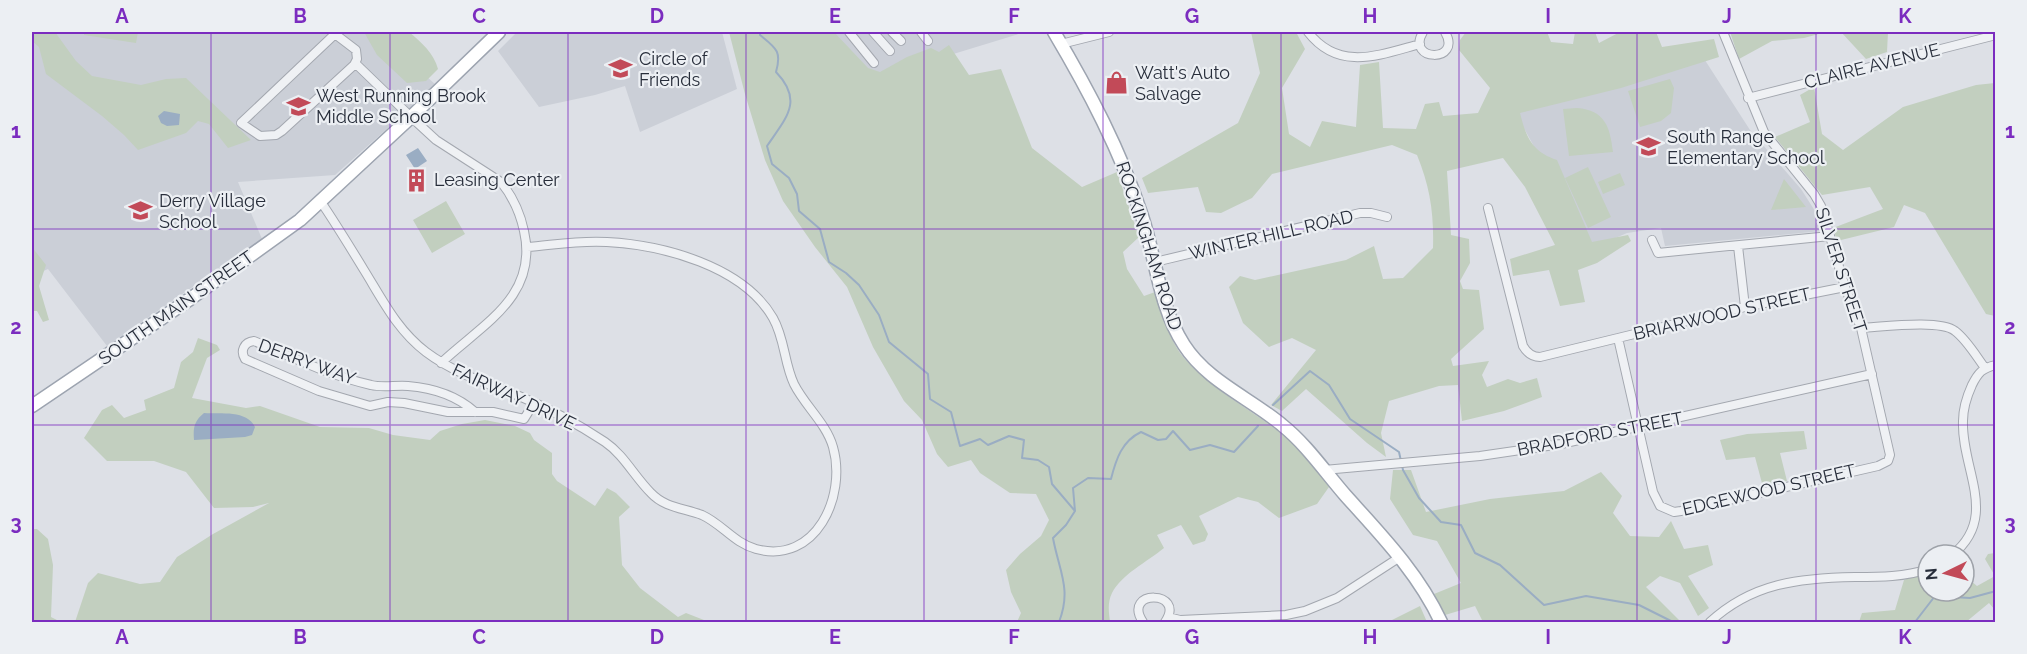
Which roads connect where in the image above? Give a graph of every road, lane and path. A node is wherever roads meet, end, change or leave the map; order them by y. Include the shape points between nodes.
1 (499, 32) edge
2 (849, 32) edge
3 (873, 32) edge
4 (892, 32) edge
5 (921, 32) edge
6 (1054, 32) edge
7 (1109, 32) edge
8 (1308, 32) edge
9 (1423, 32) edge
10 (1445, 32) edge
11 (1723, 32) edge
12 (1995, 35) edge
13 (901, 41) dead end
14 (928, 41) dead end
15 (1061, 44) junction
16 (1420, 45) junction
17 (890, 51) dead end
18 (355, 63) junction
19 (874, 63) dead end
20 (1748, 98) junction
21 (411, 117) junction
22 (321, 202) junction
23 (1488, 208) dead end
24 (1387, 217) dead end
25 (1830, 236) junction
26 (1652, 240) dead end
27 (1738, 246) junction
28 (527, 247) junction
29 (1155, 262) junction
30 (1845, 287) junction
31 (1745, 307) junction
32 (1861, 328) junction
33 (1618, 338) junction
34 (441, 363) junction
35 (1995, 366) edge
36 (1985, 368) junction
37 (1872, 374) junction
38 (534, 403) junction
39 (32, 406) edge
40 (475, 412) junction
41 (1640, 427) junction
42 (1888, 461) joint
43 (1324, 470) junction
44 (1964, 543) edge
45 (1400, 557) junction
46 (1916, 572) edge
47 (1167, 620) edge
48 (1143, 622) edge
49 (1441, 622) edge
50 (1710, 622) edge

1 - 21 main road, SOUTH MAIN STREET
2 - 19 street
3 - 17 street
4 - 13 street
5 - 14 street
6 - 15 main road, ROCKINGHAM ROAD
7 - 15 street
8 - 16 street via 1329,51 1354,58 1370,58
9 - 16 street
10 - 16 street via 1449,42 1442,54 1428,55
11 - 20 street, SILVER STREET
12 - 20 street, CLAIRE AVENUE
15 - 29 main road, ROCKINGHAM ROAD via 1112,139 1142,215
18 - 18 street via 354,47 335,34 241,123 260,136 279,134
18 - 21 street
20 - 25 street, SILVER STREET via 1764,132 1814,194
21 - 22 main road, SOUTH MAIN STREET
21 - 28 street via 448,148 501,182 519,212
22 - 34 street, FAIRWAY DRIVE via 396,322
22 - 39 main road, SOUTH MAIN STREET via 245,261
23 - 33 street via 1530,355 1540,357
24 - 29 street, WINTER HILL ROAD via 1360,213
25 - 27 street
25 - 30 street, SILVER STREET
26 - 27 street via 1658,254
27 - 31 street
28 - 34 street via 522,277 506,306
28 - 38 street, FAIRWAY DRIVE via 606,242 651,248 705,265 735,278 747,288 772,317 792,379 833,447 836,472 831,506 821,525 797,545 774,550 749,547 704,516 657,498 606,442
29 - 43 main road, ROCKINGHAM ROAD via 1172,325 1190,354 1207,371 1290,431
30 - 31 street, BRIARWOOD STREET
30 - 32 street, SILVER STREET
31 - 33 street, BRIARWOOD STREET
32 - 36 street via 1933,324 1949,327
32 - 37 street, SILVER STREET
33 - 41 street, BRIARWOOD STREET
34 - 38 street, FAIRWAY DRIVE
35 - 36 street
36 - 44 street via 1968,394 1963,422 1976,521
37 - 41 street, BRADFORD STREET
37 - 42 street, SILVER STREET via 1889,448
38 - 40 street, DERRY WAY via 524,419
40 - 40 street, DERRY WAY via 448,412 404,402 375,406 361,403 319,391 245,359 242,352 246,343 254,341 325,371 372,385 421,388 451,396
41 - 42 street, EDGEWOOD STREET via 1655,500 1674,512
41 - 43 street, BRADFORD STREET via 1512,452
43 - 45 main road, ROCKINGHAM ROAD
45 - 47 street via 1337,598 1305,611
45 - 49 main road, ROCKINGHAM ROAD
46 - 50 street via 1812,579 1767,588 1736,601
47 - 48 street via 1166,603 1152,597 1140,606

